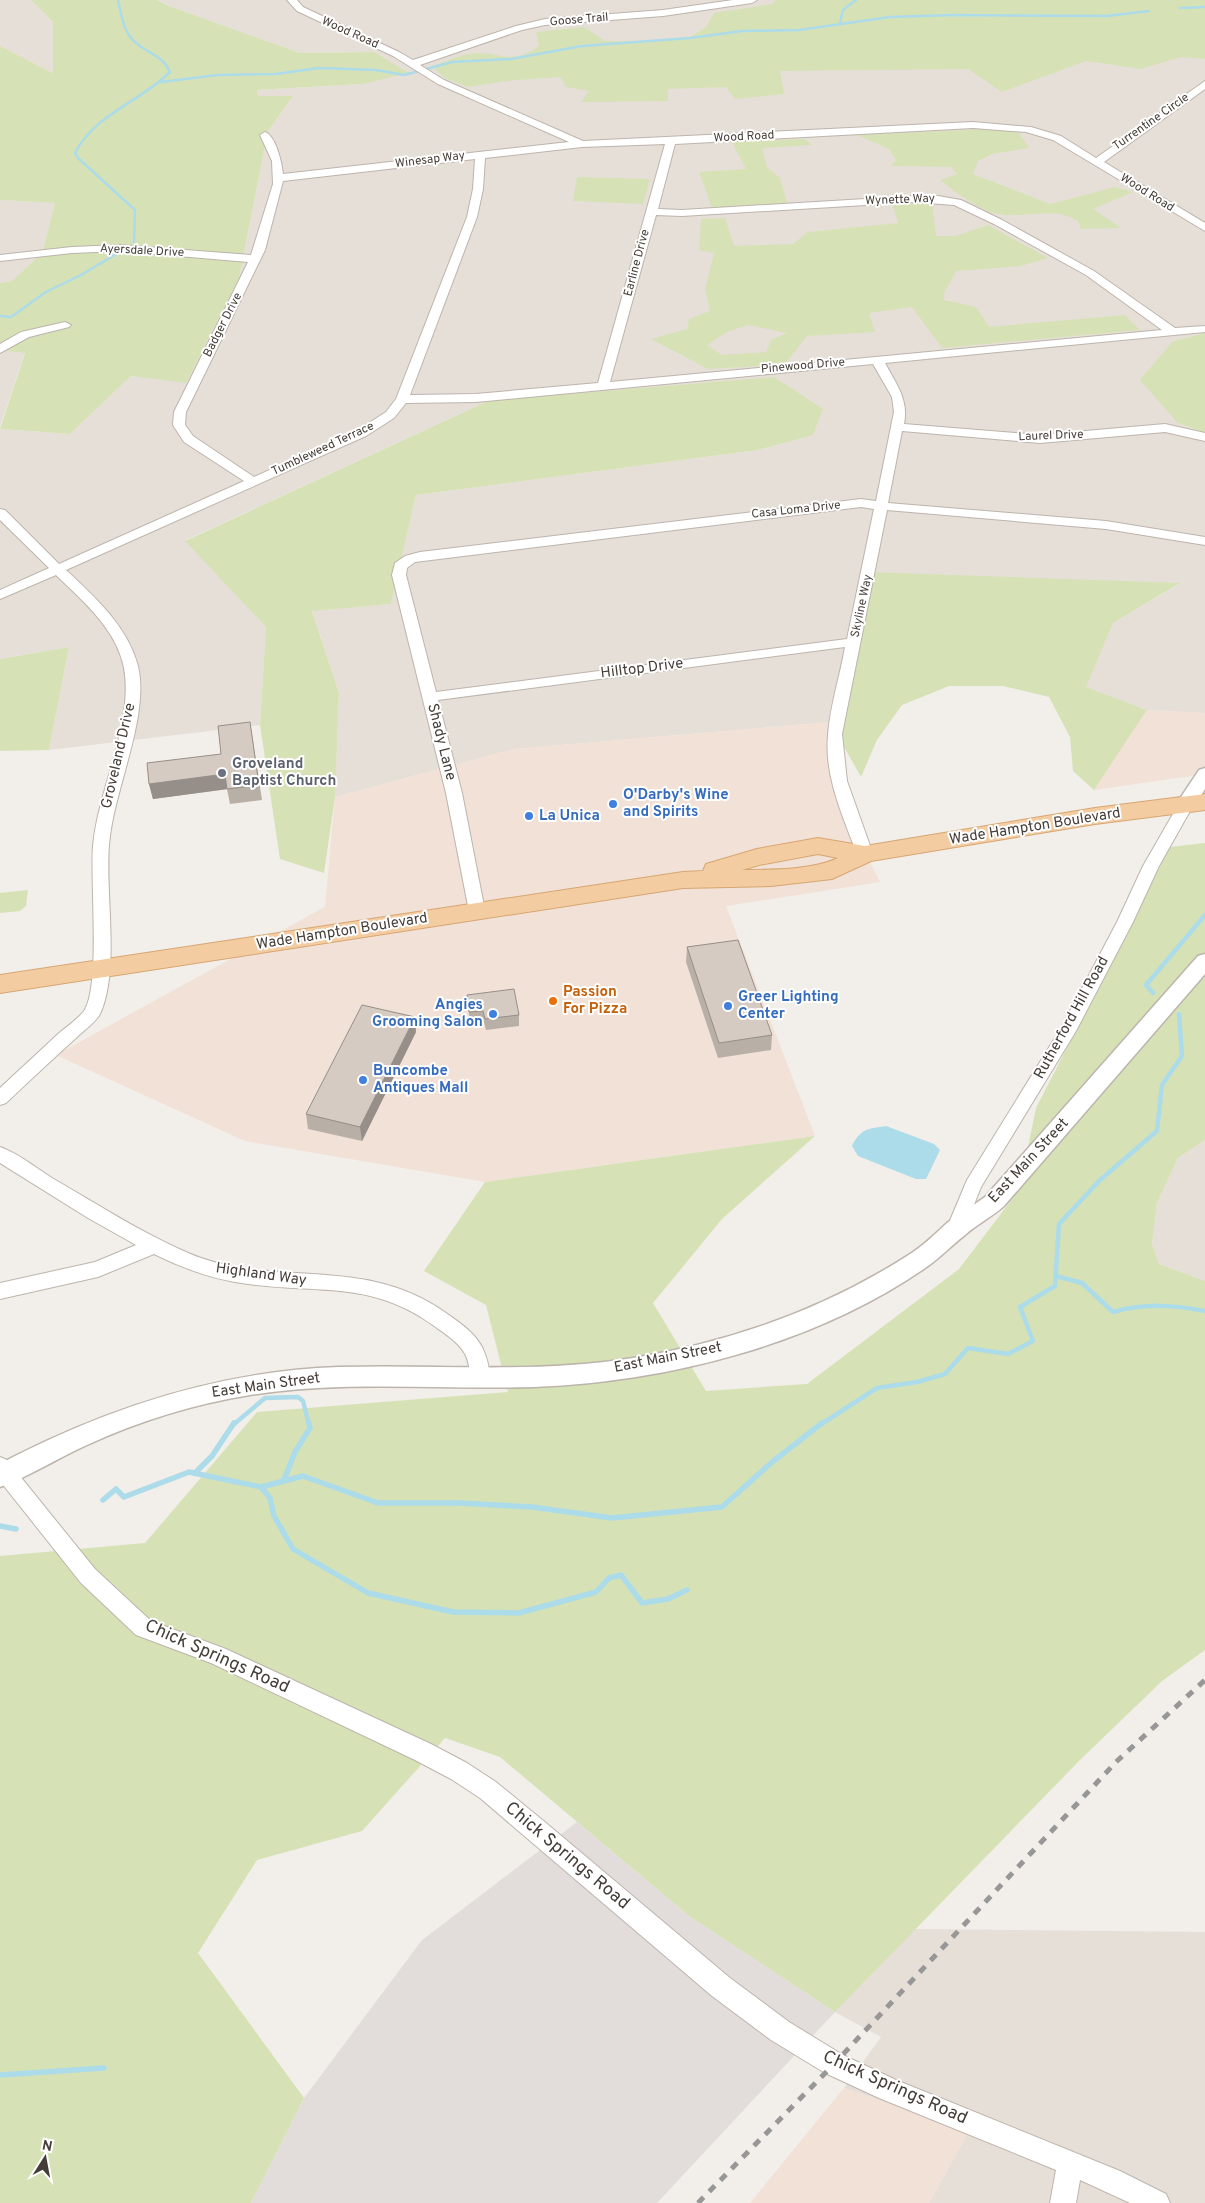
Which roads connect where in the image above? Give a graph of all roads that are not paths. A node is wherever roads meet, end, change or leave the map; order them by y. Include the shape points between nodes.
1 (292, 0) edge
2 (752, 0) edge
3 (418, 68) junction
4 (1205, 84) edge
5 (264, 135) dead end
6 (671, 141) junction
7 (582, 144) junction
8 (480, 154) junction
9 (1097, 162) junction
10 (278, 178) junction
11 (651, 212) junction
12 (1205, 228) edge
13 (0, 258) edge
14 (255, 259) junction
15 (65, 325) dead end
16 (1205, 329) edge
17 (1174, 332) junction
18 (0, 349) edge
19 (877, 360) junction
20 (604, 386) junction
21 (402, 399) junction
22 (897, 427) junction
23 (1205, 437) edge
24 (252, 481) junction
25 (882, 506) junction
26 (0, 513) edge
27 (1205, 541) edge
28 (57, 569) junction
29 (399, 575) joint
30 (0, 595) edge
31 (854, 642) junction
32 (430, 697) junction
33 (1205, 774) edge
34 (1195, 803) edge
35 (865, 854) junction
36 (477, 911) junction
37 (1205, 960) edge
38 (102, 968) junction
39 (0, 984) edge
40 (0, 1098) edge
41 (0, 1154) edge
42 (955, 1230) junction
43 (154, 1246) junction
44 (0, 1291) edge
45 (480, 1377) junction
46 (2, 1471) edge
47 (1070, 2164) junction
48 (1063, 2203) edge
49 (1157, 2203) edge

1 - 3 street, Wood Road via 303,11 372,42
2 - 3 street, Goose Trail via 663,13 545,22 520,28
3 - 7 street, Wood Road via 441,82
4 - 9 street, Turrentine Circle
5 - 10 street, Badger Drive via 277,161
6 - 7 street, Wood Road
6 - 9 street, Wood Road via 924,126 991,126 1027,129 1049,135
6 - 11 street, Earline Drive
7 - 8 street, Winesap Way
8 - 10 street, Winesap Way
8 - 21 street, Tumbleweed Terrace via 472,217
9 - 12 street, Wood Road
10 - 14 street, Badger Drive
11 - 17 street, Wynette Way via 948,200 965,205 1090,273
11 - 20 street, Earline Drive
13 - 14 street, Ayersdale Drive via 120,248
14 - 24 street, Badger Drive via 178,420 180,430 188,439
15 - 18 street via 25,334
16 - 17 street, Pinewood Drive
17 - 19 street, Pinewood Drive
19 - 20 street, Pinewood Drive
19 - 22 street, Skyline Way via 898,397
20 - 21 street, Pinewood Drive via 476,398
21 - 24 street, Tumbleweed Terrace via 390,415 370,429
22 - 23 street, Laurel Drive via 1040,439 1165,428
22 - 25 street, Skyline Way
24 - 28 street, Tumbleweed Terrace
25 - 27 street, Casa Loma Drive via 1114,526
25 - 29 street, Casa Loma Drive via 861,503 819,507 420,556 404,562
25 - 31 street, Skyline Way
26 - 28 street, Groveland Drive
28 - 30 street, Tumbleweed Terrace
28 - 38 street, Groveland Drive via 116,632 127,656 133,689 101,845
29 - 32 street, Shady Lane
31 - 32 street, Hilltop Drive
31 - 35 street, Skyline Way via 834,750 847,811
32 - 36 street, Shady Lane via 454,793
33 - 34 street
34 - 35 main road, Wade Hampton Boulevard
34 - 42 street, Rutherford Hill Road via 1151,866 1068,1031 974,1185
35 - 36 main road, Wade Hampton Boulevard via 832,870 771,878 683,880
36 - 38 main road, Wade Hampton Boulevard
37 - 42 street, East Main Street via 1016,1179 994,1201
38 - 39 main road, Wade Hampton Boulevard
38 - 40 street via 92,1014
41 - 43 street, Highland Way via 108,1222
42 - 45 street, East Main Street via 939,1246 874,1288 774,1332 661,1362 597,1372
43 - 44 street via 98,1269
43 - 45 street, Highland Way via 204,1267 235,1275 352,1285 393,1294 425,1309 462,1336 479,1359
45 - 46 street, East Main Street via 329,1377 230,1390 181,1401 90,1432
46 - 47 street, Chick Springs Road via 88,1576 144,1628 218,1656 459,1771 538,1830 721,1987 780,2030 834,2064 888,2089
47 - 48 street
47 - 49 street, Chick Springs Road

